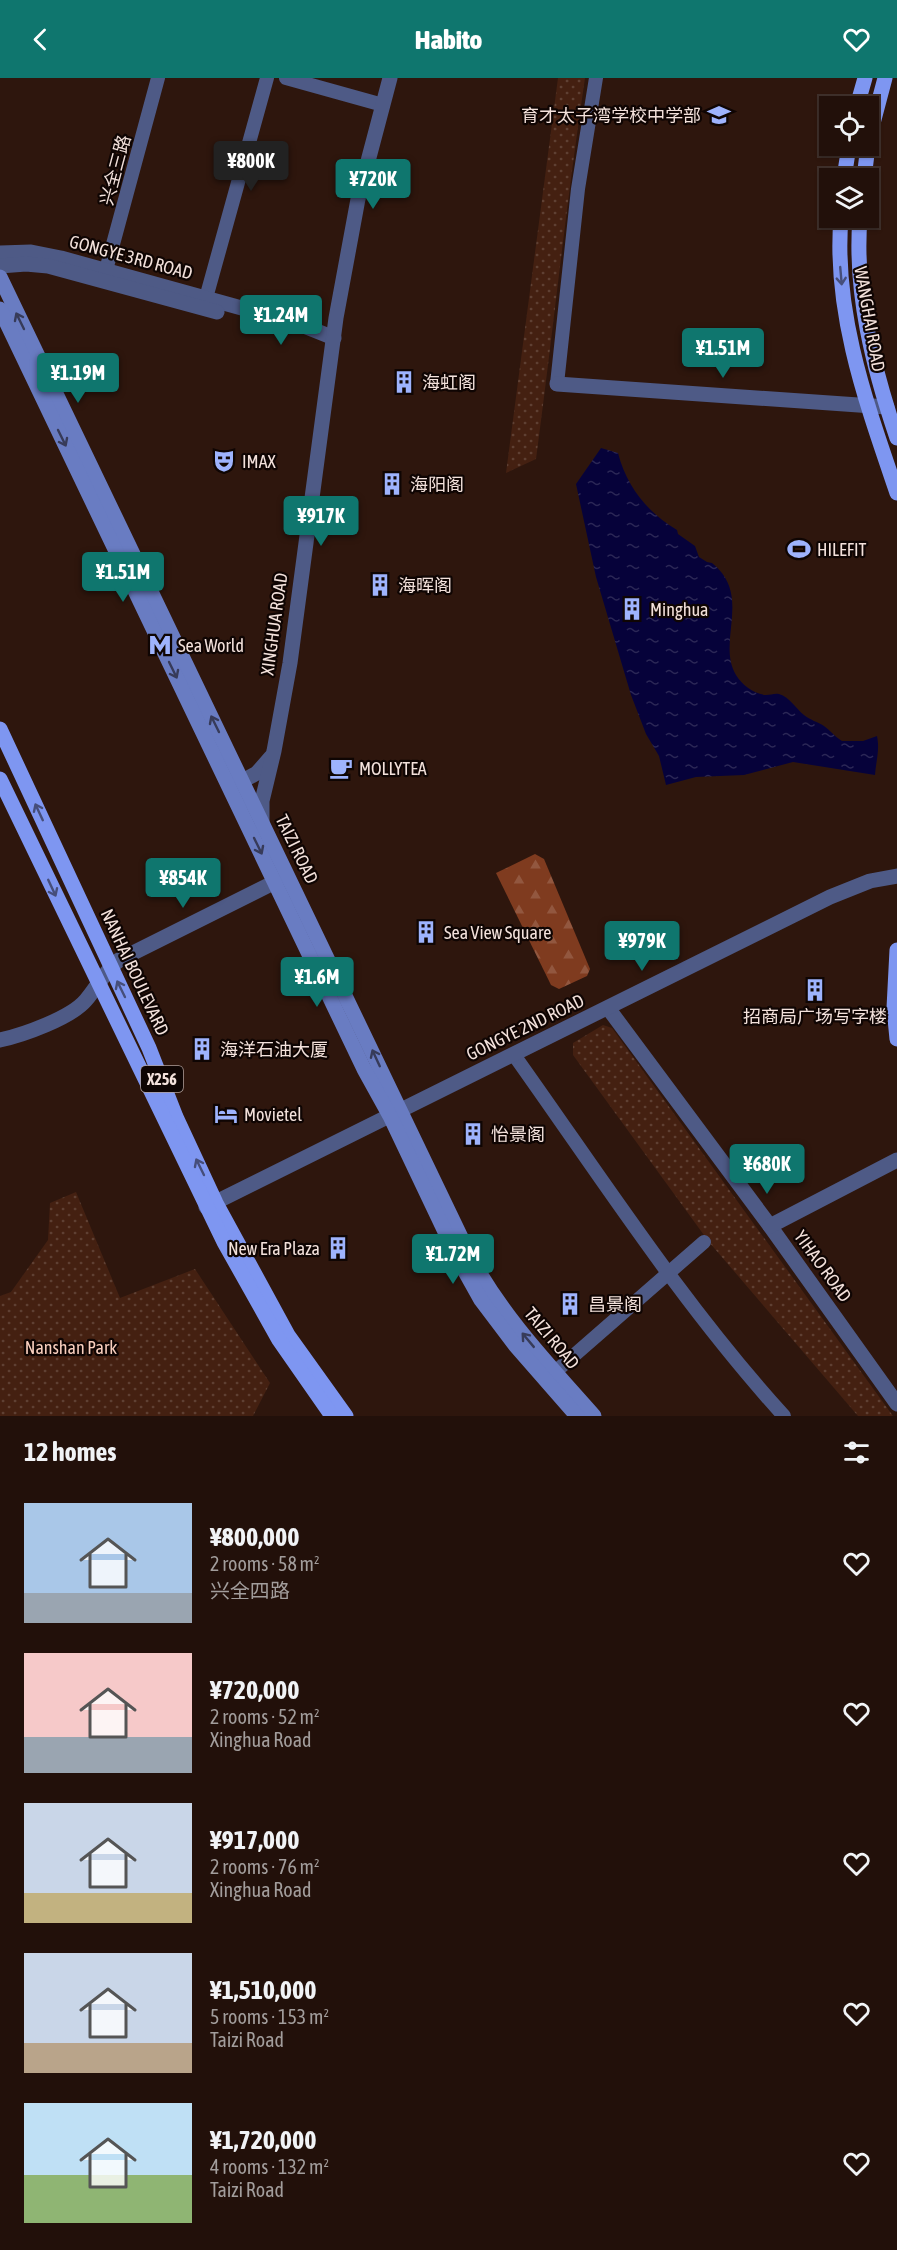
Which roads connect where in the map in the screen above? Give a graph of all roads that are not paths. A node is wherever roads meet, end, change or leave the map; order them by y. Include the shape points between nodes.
1 (158, 78) edge
2 (267, 78) edge
3 (286, 78) edge
4 (390, 78) edge
5 (596, 78) edge
6 (865, 78) edge
7 (885, 78) edge
8 (860, 96) edge
9 (879, 101) edge
10 (383, 105) junction
11 (841, 228) edge
12 (860, 228) edge
13 (0, 253) edge
14 (0, 266) edge
15 (106, 270) junction
16 (0, 277) edge
17 (206, 298) junction
18 (0, 309) edge
19 (334, 338) junction
20 (557, 384) joint
21 (867, 406) junction
22 (892, 407) edge
23 (897, 438) edge
24 (897, 493) edge
25 (0, 729) edge
26 (274, 751) junction
27 (240, 777) junction
28 (0, 778) edge
29 (262, 821) junction
30 (897, 876) edge
31 (275, 882) junction
32 (897, 950) edge
33 (110, 966) junction
34 (98, 984) junction
35 (608, 1008) junction
36 (897, 1039) edge
37 (0, 1040) edge
38 (514, 1054) junction
39 (395, 1114) junction
40 (897, 1160) edge
41 (211, 1205) junction
42 (770, 1226) junction
43 (704, 1242) dead end
44 (668, 1272) junction
45 (555, 1372) junction
46 (897, 1404) edge
47 (332, 1416) edge
48 (346, 1416) edge
49 (577, 1416) edge
50 (594, 1416) edge
51 (784, 1416) edge

1 - 15 street, 兴全三路
2 - 17 street
3 - 10 street
4 - 10 street, XINGHUA ROAD
5 - 20 street via 578,189
6 - 8 main road
7 - 9 main road
10 - 19 street, XINGHUA ROAD via 358,199
11 -> 21 main road, WANGHAI ROAD via 844,306
12 - 22 main road, WANGHAI ROAD via 862,304 872,350
13 - 15 street, GONGYE 3RD ROAD via 42,254
14 - 19 street, GONGYE 3RD ROAD via 48,266 296,333
15 - 17 street, GONGYE 3RD ROAD
27 -> 16 main road, TAIZI ROAD
17 - 19 street, GONGYE 3RD ROAD
18 -> 31 main road, TAIZI ROAD
19 - 26 street, XINGHUA ROAD via 290,663
20 - 21 street
21 - 22 street
21 - 24 main road, WANGHAI ROAD
22 - 23 main road, WANGHAI ROAD
33 -> 25 main road, NANHAI BOULEVARD / X256
26 - 27 street, XINGHUA ROAD via 254,776
26 - 29 street, XINGHUA ROAD via 262,801
27 - 29 main road, TAIZI ROAD
28 -> 34 main road, NANHAI BOULEVARD / X256
39 -> 29 main road, TAIZI ROAD
30 - 35 street, GONGYE 2ND ROAD via 870,881 830,897
31 - 33 street
31 - 39 main road, TAIZI ROAD via 364,1069
32 - 36 main road
33 - 34 street
41 -> 33 main road, NANHAI BOULEVARD / X256 via 149,1048
34 - 37 street via 78,1009
34 - 41 main road, NANHAI BOULEVARD / X256
35 - 38 street, GONGYE 2ND ROAD
35 - 42 street, YIHAO ROAD
38 - 39 street, GONGYE 2ND ROAD
38 - 44 street
39 - 41 street, GONGYE 2ND ROAD
45 -> 39 main road, TAIZI ROAD via 479,1273
39 - 49 main road, TAIZI ROAD via 458,1259 481,1300
40 - 42 street
41 - 47 main road, NANHAI BOULEVARD / X256 via 279,1340
41 - 48 main road, NANHAI BOULEVARD / X256 via 288,1335
42 - 46 street, YIHAO ROAD
43 - 44 street
44 - 45 street
44 - 51 street via 750,1379
45 - 50 main road, TAIZI ROAD

